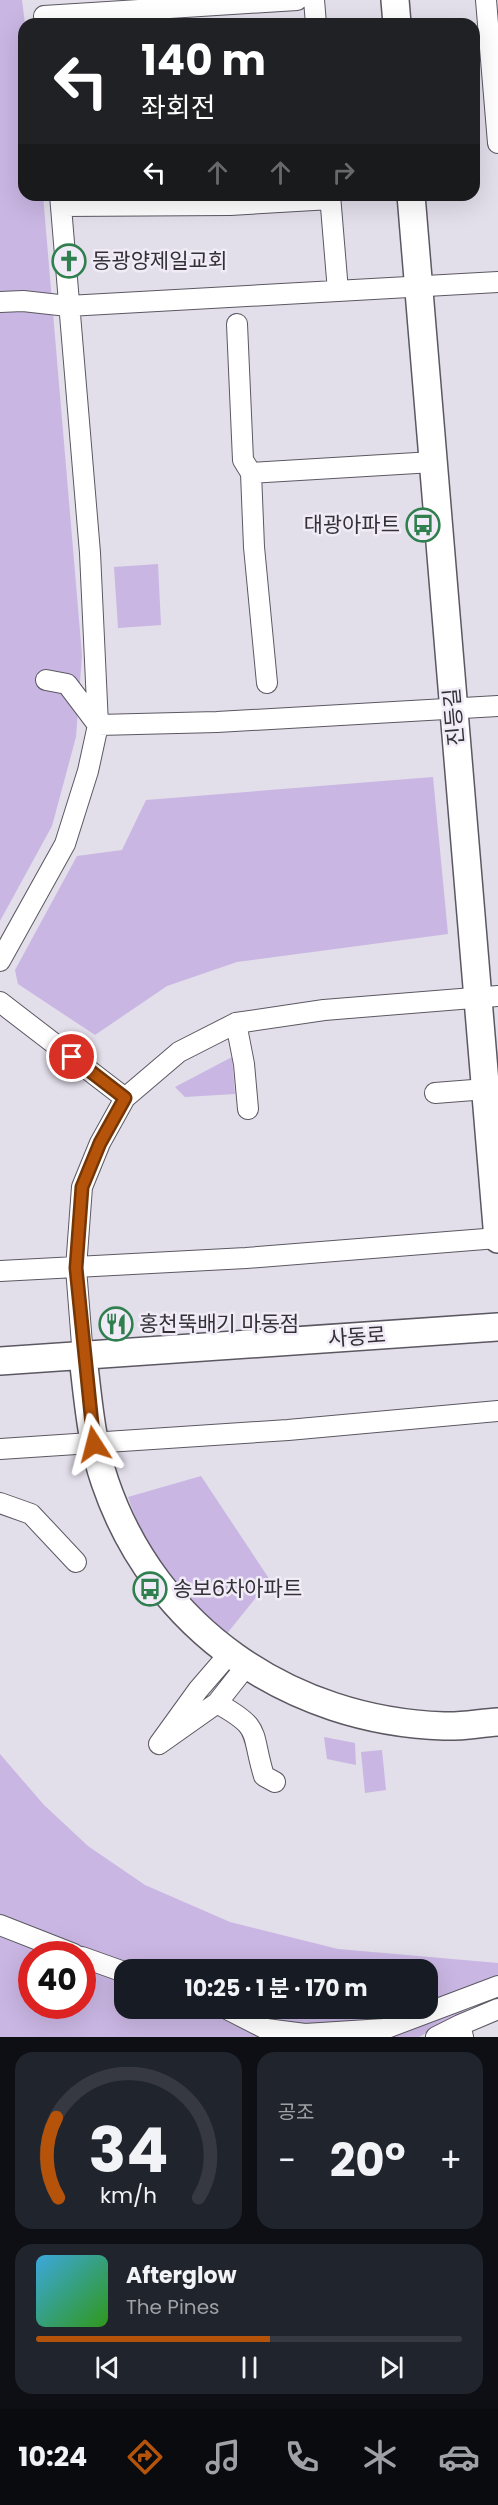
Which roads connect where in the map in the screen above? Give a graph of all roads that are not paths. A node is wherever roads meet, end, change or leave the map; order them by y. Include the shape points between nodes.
1 (297, 0) edge
2 (314, 0) edge
3 (395, 0) edge
4 (486, 0) edge
5 (43, 13) edge
6 (316, 18) edge
7 (396, 18) edge
8 (495, 63) edge
9 (498, 143) edge
10 (61, 201) edge
11 (280, 201) edge
12 (331, 201) edge
13 (412, 201) edge
14 (498, 282) edge
15 (419, 286) junction
16 (338, 291) junction
17 (0, 302) edge
18 (68, 306) junction
19 (237, 324) dead end
20 (433, 462) junction
21 (251, 473) junction
22 (46, 680) dead end
23 (267, 683) dead end
24 (498, 706) edge
25 (454, 709) junction
26 (98, 725) junction
27 (0, 961) edge
28 (488, 997) edge
29 (0, 1002) edge
30 (236, 1023) junction
31 (486, 1089) junction
32 (435, 1093) dead end
33 (125, 1098) junction
34 (248, 1109) dead end
35 (498, 1239) edge
36 (76, 1268) junction
37 (0, 1271) edge
38 (498, 1327) edge
39 (83, 1357) junction
40 (0, 1361) edge
41 (498, 1411) edge
42 (94, 1444) junction
43 (0, 1449) edge
44 (0, 1503) edge
45 (76, 1562) dead end
46 (238, 1660) junction
47 (217, 1703) junction
48 (498, 1722) edge
49 (274, 1782) dead end
50 (0, 1925) edge
51 (41, 1941) edge
52 (96, 1963) edge
53 (114, 1969) edge
54 (498, 1986) edge
55 (498, 2009) edge
56 (240, 2019) edge
57 (462, 2031) edge
58 (259, 2033) edge
59 (305, 2036) edge
60 (436, 2037) edge

1 - 5 street
2 - 6 street
3 - 7 street
4 - 8 street
8 - 9 street
10 - 11 street via 230,205
10 - 18 street
12 - 16 street
13 - 15 street, 진등길
14 - 15 street
15 - 16 street
15 - 20 street, 진등길
16 - 18 street
17 - 18 street
18 - 26 street via 90,553
19 - 21 street via 243,460
20 - 21 street
20 - 25 street, 진등길
21 - 23 street
22 - 26 street via 67,684
24 - 25 street
25 - 26 street
25 - 28 street, 진등길
26 - 27 street via 65,844
28 - 30 street via 324,1010
28 - 31 street, 진등길
29 - 33 street
30 - 33 street via 179,1052
30 - 34 street
31 - 32 street
31 - 35 street, 진등길
33 - 36 street via 82,1187
35 - 36 street
36 - 37 street
36 - 39 street
38 - 39 street, 사동로
39 - 40 street, 사동로
39 - 42 street
41 - 42 street
42 - 43 street
42 - 46 street via 105,1483 139,1556 167,1595
44 - 45 street via 31,1514
46 - 47 street
46 - 47 street via 198,1690 159,1744
46 - 48 street via 295,1694 390,1720 444,1726
47 - 49 street via 254,1730 264,1776
50 - 51 street
52 - 53 street
54 - 59 street via 384,2029
55 - 57 street
56 - 58 street
57 - 60 street
58 - 59 street

